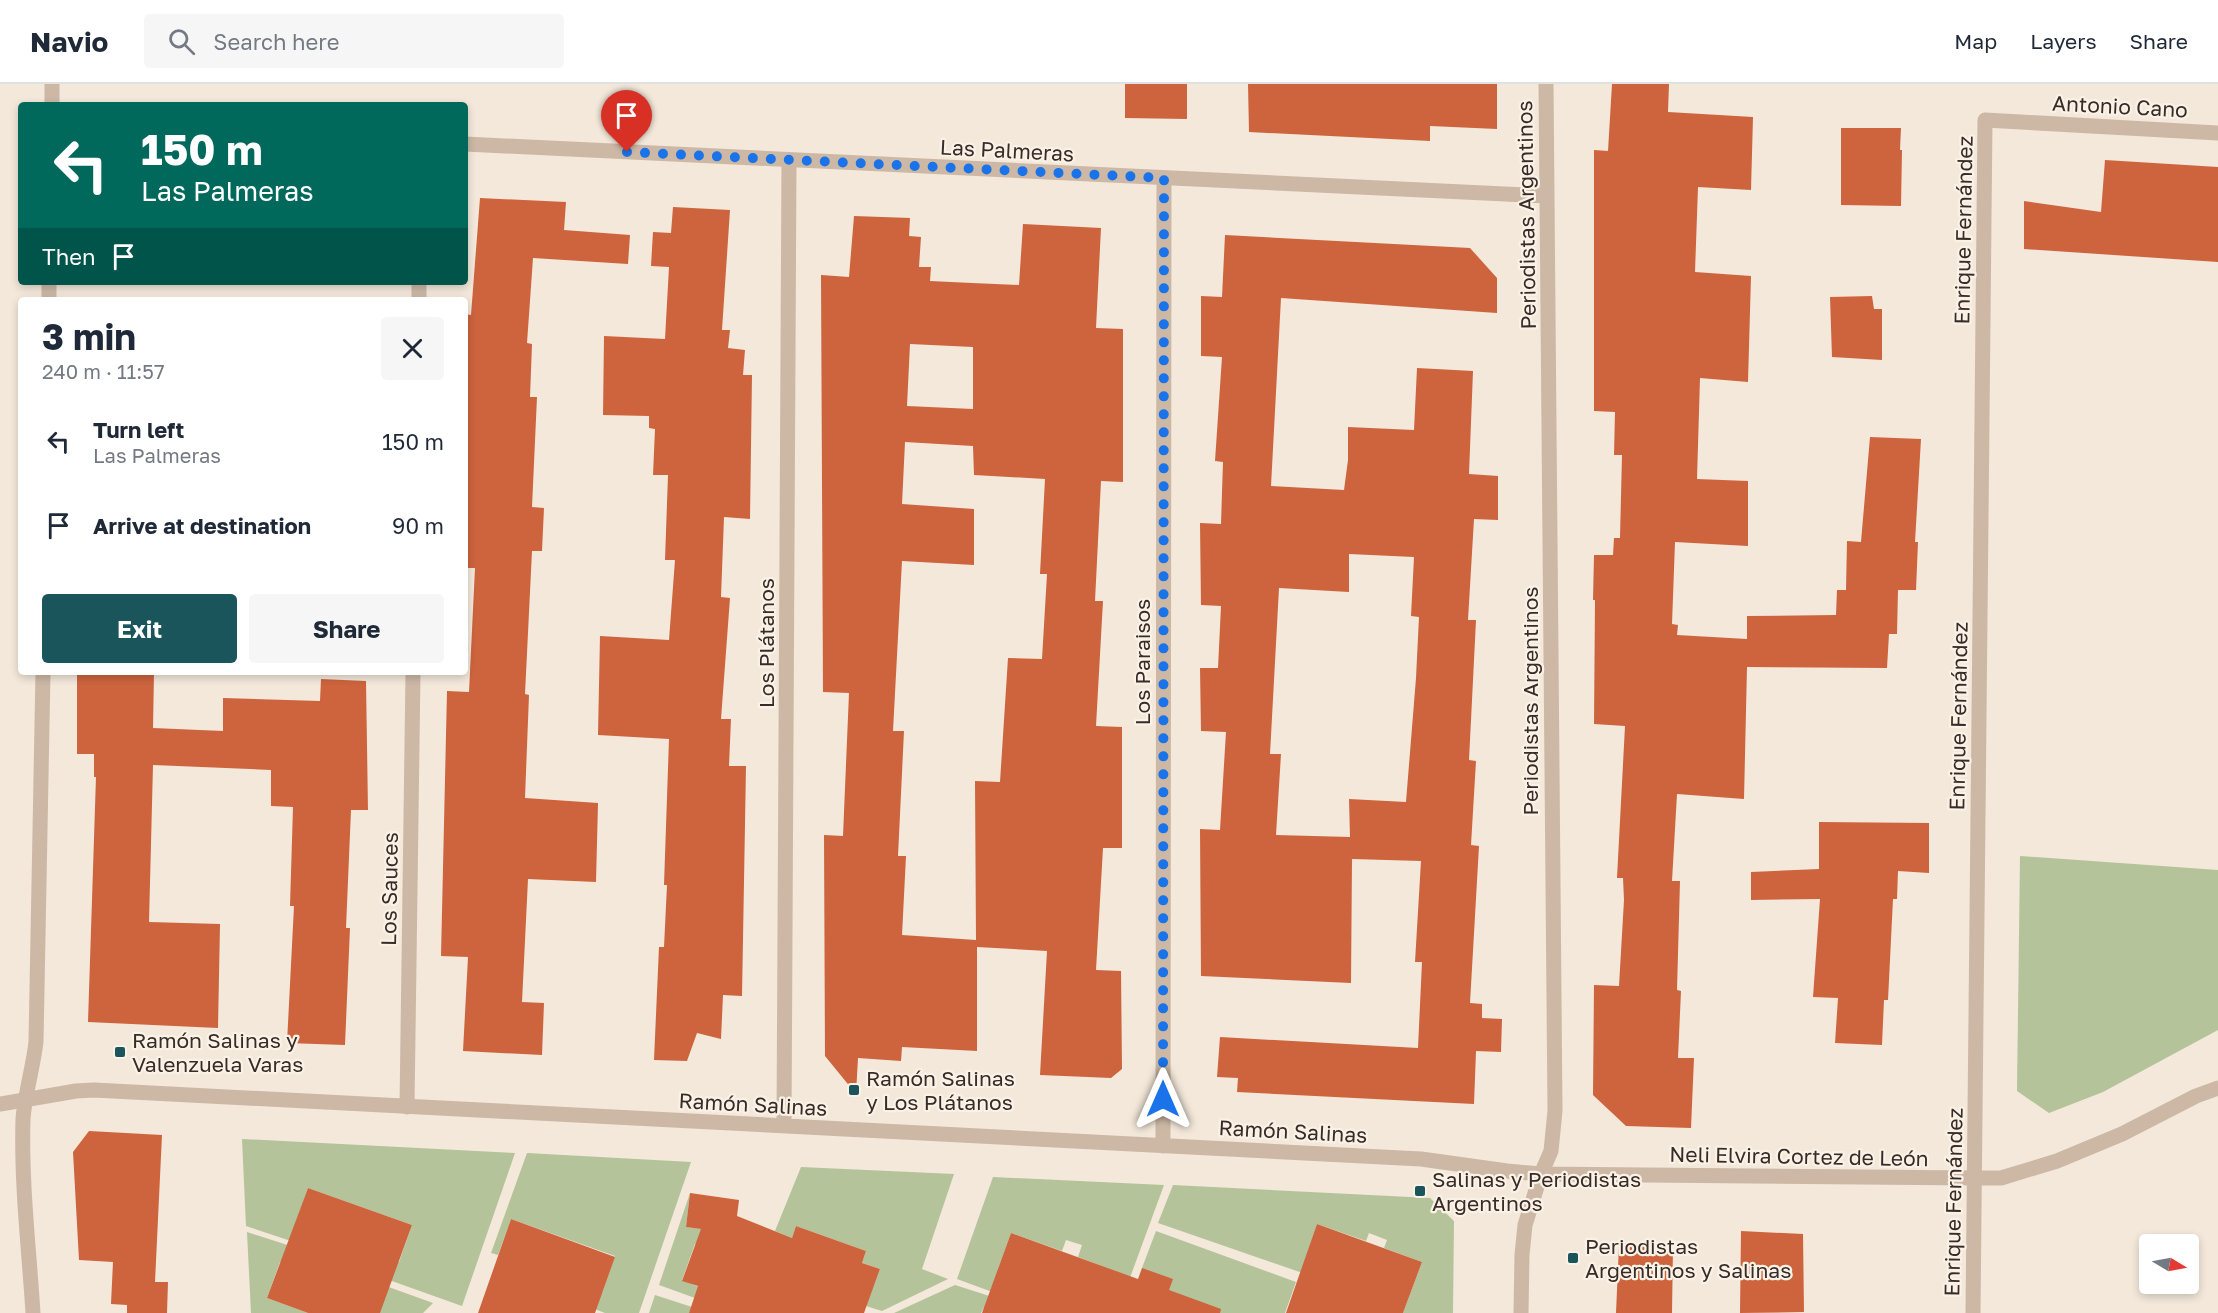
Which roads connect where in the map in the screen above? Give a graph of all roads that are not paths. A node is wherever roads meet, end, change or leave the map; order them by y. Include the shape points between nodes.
1 (52, 84) edge
2 (1546, 84) edge
3 (52, 102) edge
4 (1984, 120) joint
5 (2218, 133) edge
6 (468, 144) edge
7 (789, 160) junction
8 (1164, 178) junction
9 (1547, 196) junction
10 (43, 675) edge
11 (413, 675) edge
12 (2218, 1088) edge
13 (25, 1101) junction
14 (0, 1104) edge
15 (407, 1107) junction
16 (784, 1126) junction
17 (1162, 1146) junction
18 (1541, 1174) junction
19 (1974, 1178) junction
20 (33, 1313) edge
21 (1521, 1313) edge
22 (1973, 1313) edge

1 - 3 street
2 - 9 street, Periodistas Argentinos
4 - 5 street, Antonio Cano
4 - 19 street, Enrique Fernández
6 - 7 street, Las Palmeras
7 - 8 street, Las Palmeras
7 - 16 street, Los Plátanos
8 - 9 street, Las Palmeras
8 - 17 street, Los Paraisos
9 - 18 street, Periodistas Argentinos via 1555,1112 1551,1151
10 - 13 street via 36,1042
11 - 15 street, Los Sauces
12 - 19 street, Neli Elvira Cortez de León via 2057,1161 2001,1178
13 - 14 street, Ramón Salinas
13 - 15 street, Ramón Salinas via 94,1090
13 - 20 street via 23,1149
15 - 16 street, Ramón Salinas
16 - 17 street, Ramón Salinas
17 - 18 street, Ramón Salinas via 1421,1159
18 - 19 street, Neli Elvira Cortez de León
18 - 21 street, Periodistas Argentinos via 1525,1225
19 - 22 street, Enrique Fernández

